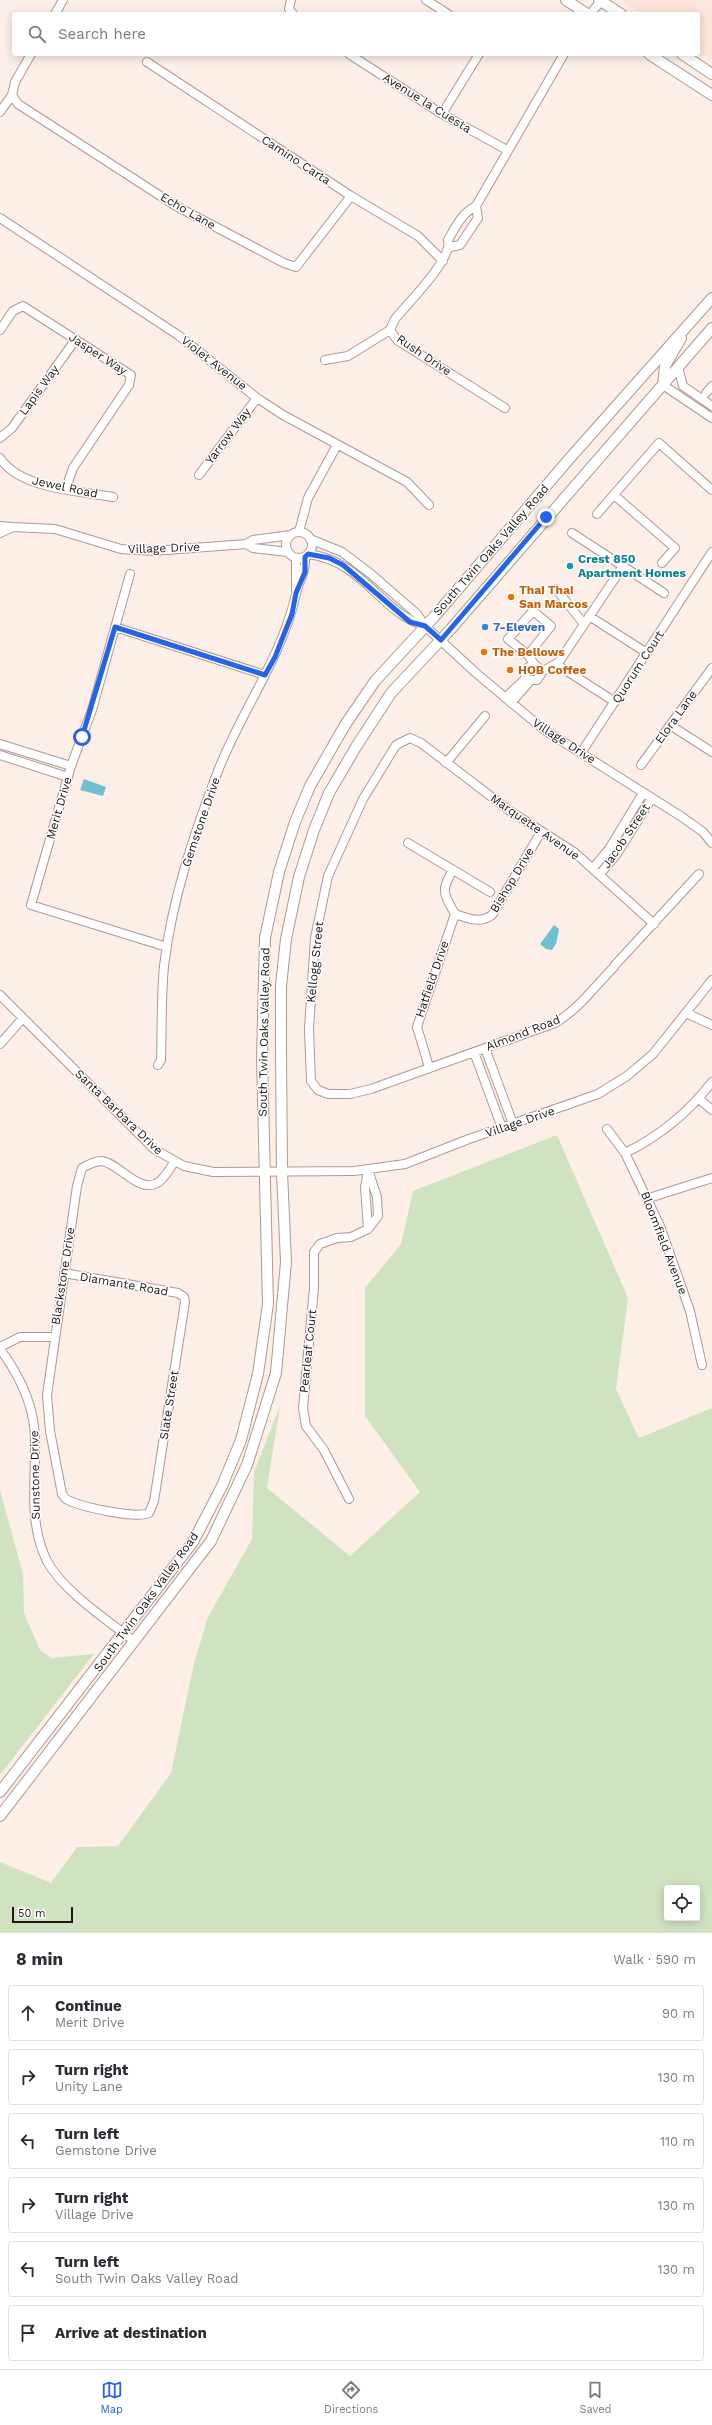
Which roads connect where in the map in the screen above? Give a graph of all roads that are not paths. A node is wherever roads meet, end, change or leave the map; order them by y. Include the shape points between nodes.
1 (63, 0) edge
2 (291, 0) edge
3 (426, 0) edge
4 (566, 0) edge
5 (601, 0) edge
6 (56, 12) edge
7 (291, 12) edge
8 (445, 12) edge
9 (585, 12) edge
10 (590, 12) edge
11 (618, 12) edge
12 (30, 56) edge
13 (352, 56) edge
14 (478, 56) edge
15 (563, 56) edge
16 (652, 56) edge
17 (685, 56) edge
18 (147, 62) dead end
19 (712, 74) edge
20 (12, 95) junction
21 (712, 95) edge
22 (0, 112) edge
23 (442, 114) junction
24 (507, 150) junction
25 (351, 196) junction
26 (476, 206) junction
27 (0, 218) edge
28 (455, 228) junction
29 (466, 236) junction
30 (450, 247) junction
31 (443, 261) junction
32 (712, 298) edge
33 (686, 327) junction
34 (712, 328) edge
35 (0, 330) edge
36 (390, 330) junction
37 (76, 339) junction
38 (325, 360) dead end
39 (678, 367) junction
40 (663, 385) junction
41 (257, 398) junction
42 (712, 406) edge
43 (505, 408) dead end
44 (712, 418) edge
45 (0, 438) edge
46 (337, 445) junction
47 (0, 458) edge
48 (199, 475) dead end
49 (66, 488) junction
50 (712, 490) edge
51 (614, 495) junction
52 (113, 497) dead end
53 (429, 505) dead end
54 (597, 514) dead end
55 (0, 526) edge
56 (13, 527) junction
57 (299, 532) junction
58 (0, 533) edge
59 (572, 533) dead end
60 (291, 535) junction
61 (310, 539) junction
62 (246, 544) junction
63 (288, 552) junction
64 (712, 552) edge
65 (303, 556) junction
66 (662, 563) dead end
67 (709, 563) edge
68 (623, 566) junction
69 (130, 574) dead end
70 (556, 589) dead end
71 (664, 593) dead end
72 (590, 616) junction
73 (584, 624) junction
74 (425, 626) junction
75 (115, 627) junction
76 (441, 640) junction
77 (647, 653) junction
78 (528, 655) junction
79 (534, 664) junction
80 (556, 664) junction
81 (712, 668) edge
82 (543, 671) junction
83 (265, 675) junction
84 (508, 701) junction
85 (615, 702) junction
86 (485, 716) dead end
87 (670, 724) junction
88 (410, 738) joint
89 (0, 744) edge
90 (712, 752) edge
91 (581, 753) junction
92 (0, 755) edge
93 (49, 759) junction
94 (446, 763) junction
95 (641, 765) dead end
96 (71, 766) junction
97 (46, 770) junction
98 (68, 777) junction
99 (643, 793) junction
100 (652, 798) junction
101 (541, 832) junction
102 (712, 842) edge
103 (408, 843) dead end
104 (593, 868) junction
105 (453, 870) junction
106 (600, 874) junction
107 (699, 874) dead end
108 (490, 892) dead end
109 (455, 914) junction
110 (654, 924) junction
111 (167, 947) junction
112 (712, 980) edge
113 (0, 995) edge
114 (686, 1012) junction
115 (23, 1018) junction
116 (712, 1025) edge
117 (0, 1044) edge
118 (485, 1048) junction
119 (474, 1052) junction
120 (158, 1065) dead end
121 (429, 1067) junction
122 (712, 1082) edge
123 (318, 1090) joint
124 (698, 1098) junction
125 (712, 1110) edge
126 (513, 1124) junction
127 (502, 1128) junction
128 (607, 1129) dead end
129 (626, 1153) junction
130 (175, 1162) junction
131 (368, 1170) junction
132 (264, 1171) junction
133 (282, 1172) junction
134 (712, 1178) edge
135 (649, 1198) junction
136 (378, 1205) junction
137 (367, 1207) junction
138 (368, 1229) junction
139 (64, 1273) junction
140 (184, 1297) joint
141 (54, 1337) junction
142 (0, 1348) edge
143 (702, 1365) dead end
144 (62, 1494) joint
145 (349, 1499) dead end
146 (124, 1633) junction
147 (134, 1641) junction
148 (0, 1792) edge
149 (0, 1816) edge

1 - 6 street
2 - 7 street
3 - 8 street
4 - 9 main road
5 - 10 street
5 - 11 main road
12 - 20 street via 15,82
13 - 23 street, Avenue la Cuesta
14 - 23 street
15 - 24 street, Rush Drive
16 - 21 main road
17 - 19 main road
18 - 25 street, Camino Carta
20 - 22 street
20 - 25 street, Echo Lane via 18,104 176,206 296,267
23 - 24 street, Avenue la Cuesta
24 - 26 street, Rush Drive
25 - 31 street, Camino Carta via 418,236
26 - 28 street, Rush Drive via 465,212
26 - 29 street, Rush Drive via 478,218
27 - 41 street, Violet Avenue via 178,335
28 - 29 street
28 - 30 street, Rush Drive via 448,240
29 - 30 street, Rush Drive via 460,245
30 - 31 street, Rush Drive
31 - 36 street, Rush Drive via 395,319
32 - 33 main road, South Twin Oaks Valley Road
33 - 40 main road via 665,366
33 - 74 main road, South Twin Oaks Valley Road
34 - 39 main road, South Twin Oaks Valley Road
35 - 37 street, Jasper Way via 13,311 23,306
36 - 38 street via 348,356
36 - 43 street, Rush Drive via 397,340
37 - 45 street, Lapis Way via 12,428
37 - 49 street, Jasper Way via 131,375 129,384 73,468
39 - 40 main road, South Twin Oaks Valley Road
39 - 42 street via 683,386
40 - 44 street
40 - 76 main road, South Twin Oaks Valley Road
41 - 46 street, Violet Avenue
41 - 48 street, Yarrow Way
46 - 53 street, Violet Avenue via 407,482
46 - 57 street via 308,498
47 - 49 street, Jewel Road via 14,474 32,482
49 - 52 street, Jewel Road
50 - 51 street via 659,444
51 - 54 street
51 - 66 street via 675,548
55 - 56 street, Village Drive
56 - 58 street, Village Drive
56 - 62 street, Village Drive via 55,529 121,549 153,551
57 - 60 street
57 - 61 street
59 - 68 street
60 - 62 street, Village Drive via 253,540
60 - 63 street via 287,541
61 - 65 street via 312,545
61 - 74 street, Village Drive via 331,546 357,562 417,614
62 - 63 street, Village Drive via 253,548
63 - 65 street
64 - 67 street, Quorum Court
65 - 74 street, Village Drive via 329,558 343,565 410,622
65 - 83 street, Gemstone Drive via 292,614 285,635
67 - 77 street, Quorum Court via 694,580
68 - 71 street
68 - 72 street
69 - 75 street, Merit Drive
70 - 73 street
72 - 73 street
72 - 77 street
73 - 80 street
74 - 76 street, Village Drive
74 - 132 main road, South Twin Oaks Valley Road via 375,681 323,761 295,822 279,872 265,938 262,985
75 - 83 street
75 - 96 street, Merit Drive via 92,710
76 - 84 street, Village Drive
76 - 133 main road, South Twin Oaks Valley Road via 392,693 339,774 314,830 299,877 286,939 281,986
77 - 85 street, Quorum Court
78 - 78 street via 508,639 533,611 551,626
78 - 79 street
79 - 82 street
79 - 84 street via 527,668 525,679
80 - 82 street
80 - 85 street
81 - 87 street, Elora Lane
82 - 84 street via 537,680 531,680
83 - 111 street, Gemstone Drive via 238,726 210,792 186,863
84 - 91 street, Village Drive via 543,729
85 - 91 street, Quorum Court
86 - 94 street
87 - 90 street
87 - 95 street, Elora Lane
88 - 94 street, Marquette Avenue via 421,743
88 - 123 street, Kellogg Street via 396,745 363,799 328,876 315,938 309,1028 311,1081
89 - 93 street
91 - 99 street, Village Drive
92 - 97 street
93 - 96 street
93 - 97 street
94 - 101 street, Marquette Avenue
96 - 98 street, Merit Drive
97 - 98 street
98 - 111 street, Merit Drive via 31,906
99 - 100 street, Village Drive
99 - 104 street, Jacob Street via 609,849
100 - 102 street, Village Drive via 703,832
100 - 106 street, Jacob Street via 616,855
101 - 104 street, Marquette Avenue
101 - 109 street, Bishop Drive via 492,915 486,920 475,920
103 - 105 street
104 - 106 street, Marquette Avenue
105 - 108 street
105 - 109 street via 444,885 444,892
106 - 110 street, Marquette Avenue
107 - 110 street, Almond Road
109 - 121 street, Hatfield Drive via 417,1027
110 - 118 street, Almond Road via 566,1017
111 - 120 street, Gemstone Drive via 161,1060
112 - 114 street, Village Drive
113 - 115 street, Santa Barbara Drive
114 - 116 street
114 - 126 street, Village Drive via 653,1054 627,1076 598,1094
115 - 117 street
115 - 130 street, Santa Barbara Drive via 143,1139
118 - 119 street, Almond Road
118 - 126 street
119 - 121 street, Almond Road
119 - 127 street
121 - 123 street, Almond Road via 371,1089 350,1094 328,1094
122 - 124 street
124 - 125 street
124 - 129 street via 672,1125 647,1143
126 - 127 street, Village Drive
127 - 131 street, Village Drive via 405,1164
128 - 129 street, Bloomfield Avenue
129 - 135 street, Bloomfield Avenue
130 - 132 street, Santa Barbara Drive via 213,1172
130 - 139 street, Blackstone Drive via 159,1182 151,1185 140,1184 102,1161 82,1168
131 - 133 street, Village Drive
131 - 136 street
131 - 137 street via 365,1187
132 - 133 street, Santa Barbara Drive
132 - 146 main road, South Twin Oaks Valley Road via 268,1304 258,1374 241,1440 222,1486 193,1542
133 - 147 main road, South Twin Oaks Valley Road via 286,1262 276,1373 247,1465 211,1541
134 - 135 street
135 - 143 street, Bloomfield Avenue via 690,1311
136 - 137 street
136 - 138 street via 378,1216
137 - 138 street
138 - 145 street, Pearleaf Court via 351,1237 337,1238 320,1244 314,1252 314,1288 302,1408 306,1426 324,1450
139 - 140 street, Diamante Road via 178,1293
139 - 141 street, Blackstone Drive
140 - 144 street, Slate Street via 182,1323 150,1513 144,1516 129,1515 70,1502
141 - 142 street via 20,1337
141 - 144 street, Blackstone Drive via 47,1402
142 - 146 street, Sunstone Drive via 21,1382 29,1404 35,1440 34,1509 37,1537 48,1562 75,1594
146 - 147 street, Sunstone Drive
146 - 148 main road, South Twin Oaks Valley Road
147 - 149 main road, South Twin Oaks Valley Road

